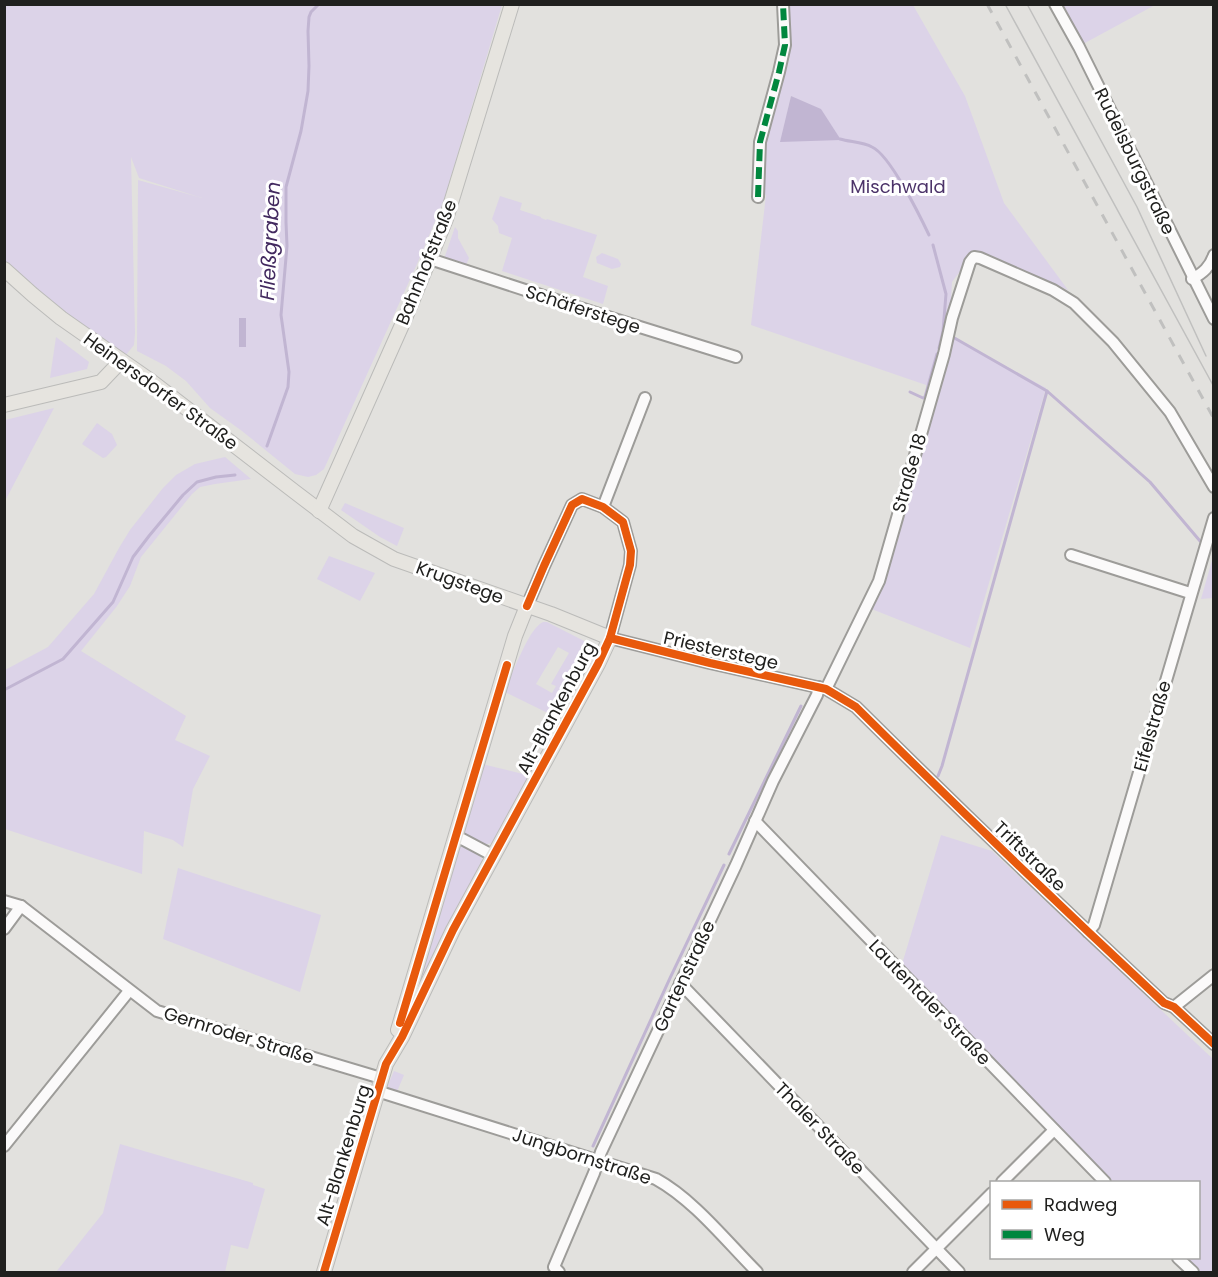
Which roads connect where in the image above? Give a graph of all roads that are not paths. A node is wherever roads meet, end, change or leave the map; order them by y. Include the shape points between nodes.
1 (512, 4) edge
2 (783, 4) edge
3 (1055, 4) edge
4 (758, 197) dead end
5 (1214, 255) edge
6 (430, 259) junction
7 (4, 269) edge
8 (1192, 279) junction
9 (1214, 319) edge
10 (736, 357) dead end
11 (122, 361) junction
12 (645, 398) dead end
13 (4, 405) edge
14 (1214, 487) edge
15 (603, 507) junction
16 (319, 511) junction
17 (1214, 518) edge
18 (1071, 555) dead end
19 (1190, 593) junction
20 (527, 606) junction
21 (610, 638) junction
22 (822, 688) junction
23 (755, 821) junction
24 (455, 836) junction
25 (494, 856) junction
26 (4, 901) edge
27 (21, 906) junction
28 (4, 929) edge
29 (1088, 932) junction
30 (1214, 975) edge
31 (680, 983) junction
32 (129, 990) junction
33 (1174, 1007) junction
34 (1214, 1044) edge
35 (395, 1047) junction
36 (379, 1084) junction
37 (1054, 1130) junction
38 (4, 1146) edge
39 (598, 1161) junction
40 (1003, 1181) edge
41 (1104, 1181) edge
42 (990, 1195) edge
43 (936, 1248) junction
44 (1180, 1259) edge
45 (556, 1270) edge
46 (324, 1272) edge
47 (757, 1272) edge
48 (913, 1272) edge
49 (959, 1272) edge
50 (1193, 1272) edge

1 - 6 main road, Bahnhofstraße
2 - 4 street via 785,45 760,142
3 - 8 street, Rudelsburgstraße
5 - 8 street via 1203,273
6 - 10 street, Schäferstege
6 - 16 main road, Bahnhofstraße
7 - 11 main road, Heinersdorfer Straße via 61,318
8 - 9 street, Rudelsburgstraße
11 - 13 main road via 101,382
11 - 16 main road, Heinersdorfer Straße
12 - 15 street
14 - 22 street, Straße 18 via 1170,412 1115,344 1074,303 1053,290 974,257 952,318 879,581
15 - 20 street, Alt-Blankenburg via 582,499 572,506
15 - 21 street, Alt-Blankenburg via 623,522 632,550
16 - 20 main road, Krugstege via 394,559
17 - 19 street, Eifelstraße
18 - 19 street
19 - 29 street, Eifelstraße via 1094,925
20 - 21 main road, Krugstege
20 - 24 main road, Alt-Blankenburg
21 - 22 street, Priesterstege
21 - 25 main road, Alt-Blankenburg
22 - 23 street, Gartenstraße
22 - 29 street, Triftstraße via 856,707
23 - 31 street, Gartenstraße
23 - 37 street, Lautentaler Straße
24 - 25 street
24 - 35 main road, Alt-Blankenburg
25 - 35 main road, Alt-Blankenburg
26 - 27 street
27 - 28 street
27 - 32 street, Gernroder Straße
29 - 33 street, Triftstraße via 1164,1003
30 - 33 street
31 - 39 street, Gartenstraße
31 - 43 street, Thaler Straße
32 - 36 street, Gernroder Straße via 157,1011
32 - 38 street
33 - 34 street, Triftstraße
35 - 36 main road, Alt-Blankenburg
36 - 39 street, Jungbornstraße
36 - 46 main road, Alt-Blankenburg
37 - 40 street
37 - 41 street, Lautentaler Straße
39 - 45 street, Gartenstraße
39 - 47 street, Jungbornstraße via 672,1187
42 - 43 street
43 - 48 street
43 - 49 street, Thaler Straße
44 - 50 street

